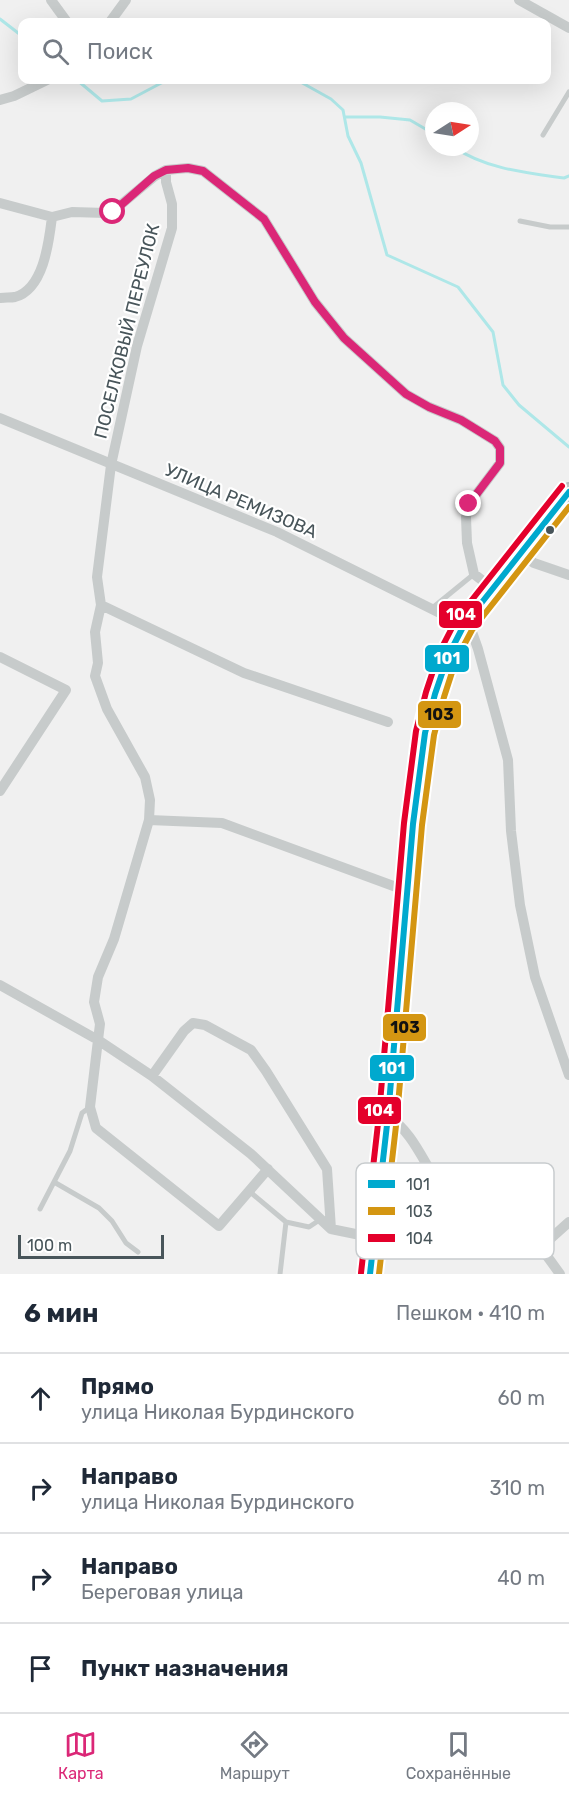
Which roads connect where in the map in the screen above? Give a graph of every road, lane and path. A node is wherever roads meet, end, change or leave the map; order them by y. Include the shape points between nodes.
1 (51, 0) edge
2 (126, 0) edge
3 (519, 0) edge
4 (64, 18) edge
5 (113, 18) edge
6 (569, 28) edge
7 (39, 84) edge
8 (569, 92) edge
9 (0, 100) edge
10 (543, 135) dead end
11 (166, 170) junction
12 (0, 202) edge
13 (52, 217) junction
14 (520, 221) dead end
15 (569, 227) edge
16 (0, 297) edge
17 (0, 418) edge
18 (111, 465) junction
19 (569, 492) edge
20 (519, 553) junction
21 (474, 574) junction
22 (569, 575) edge
23 (492, 588) junction
24 (100, 605) junction
25 (431, 610) junction
26 (464, 625) junction
27 (0, 657) edge
28 (388, 722) dead end
29 (0, 792) edge
30 (149, 820) junction
31 (407, 891) junction
32 (0, 985) edge
33 (98, 1040) junction
34 (568, 1073) edge
35 (152, 1076) junction
36 (90, 1107) junction
37 (388, 1116) junction
38 (383, 1163) edge
39 (424, 1163) edge
40 (268, 1169) junction
41 (54, 1182) junction
42 (249, 1191) junction
43 (40, 1209) dead end
44 (321, 1219) junction
45 (286, 1222) junction
46 (569, 1222) edge
47 (332, 1229) junction
48 (356, 1234) edge
49 (554, 1235) edge
50 (138, 1252) dead end
51 (372, 1259) edge
52 (548, 1259) edge
53 (280, 1274) edge
54 (370, 1274) edge
55 (560, 1274) edge

1 - 4 street
2 - 5 street
3 - 6 street
7 - 9 street
8 - 10 lane
11 - 13 street via 113,212 72,212
11 - 18 street, ПОСЕЛКОВЫЙ ПЕРЕУЛОК via 172,228 137,345
11 - 21 street via 203,171 264,219 315,302 344,338 406,394 495,441 500,448 500,463 469,504 466,517
12 - 13 street
13 - 16 street via 46,257 36,279 23,293
14 - 15 lane
17 - 18 street, УЛИЦА РЕМИЗОВА
18 - 24 street, ПОСЕЛКОВЫЙ ПЕРЕУЛОК via 97,577
18 - 25 street, УЛИЦА РЕМИЗОВА via 277,532
19 - 20 highway
20 - 22 street via 534,563
20 - 23 highway
21 - 23 street
21 - 25 lane
23 - 26 highway
24 - 28 street via 244,673
24 - 30 street, ПОСЕЛКОВЫЙ ПЕРЕУЛОК via 94,632 98,663 95,676 111,717 145,777
25 - 26 street, УЛИЦА РЕМИЗОВА
26 - 31 highway via 448,656 425,733
26 - 34 street via 472,632 478,649 508,760 520,905 535,977
27 - 29 street via 66,690
30 - 31 street via 222,823
30 - 33 street via 114,939 98,977 94,1002 100,1024
31 - 37 highway
32 - 33 street
33 - 35 street
33 - 36 street
35 - 40 street
35 - 47 street via 193,1023 205,1025 251,1050 327,1169
36 - 41 lane via 82,1113 70,1151
36 - 42 street via 96,1128 219,1226
37 - 38 highway
37 - 39 street via 396,1121
40 - 42 street
40 - 44 street
41 - 43 lane
41 - 50 lane via 99,1208 126,1243
42 - 45 lane
44 - 45 lane via 309,1227
44 - 47 street
45 - 53 lane
46 - 49 street
47 - 48 street
51 - 54 highway
52 - 55 street

